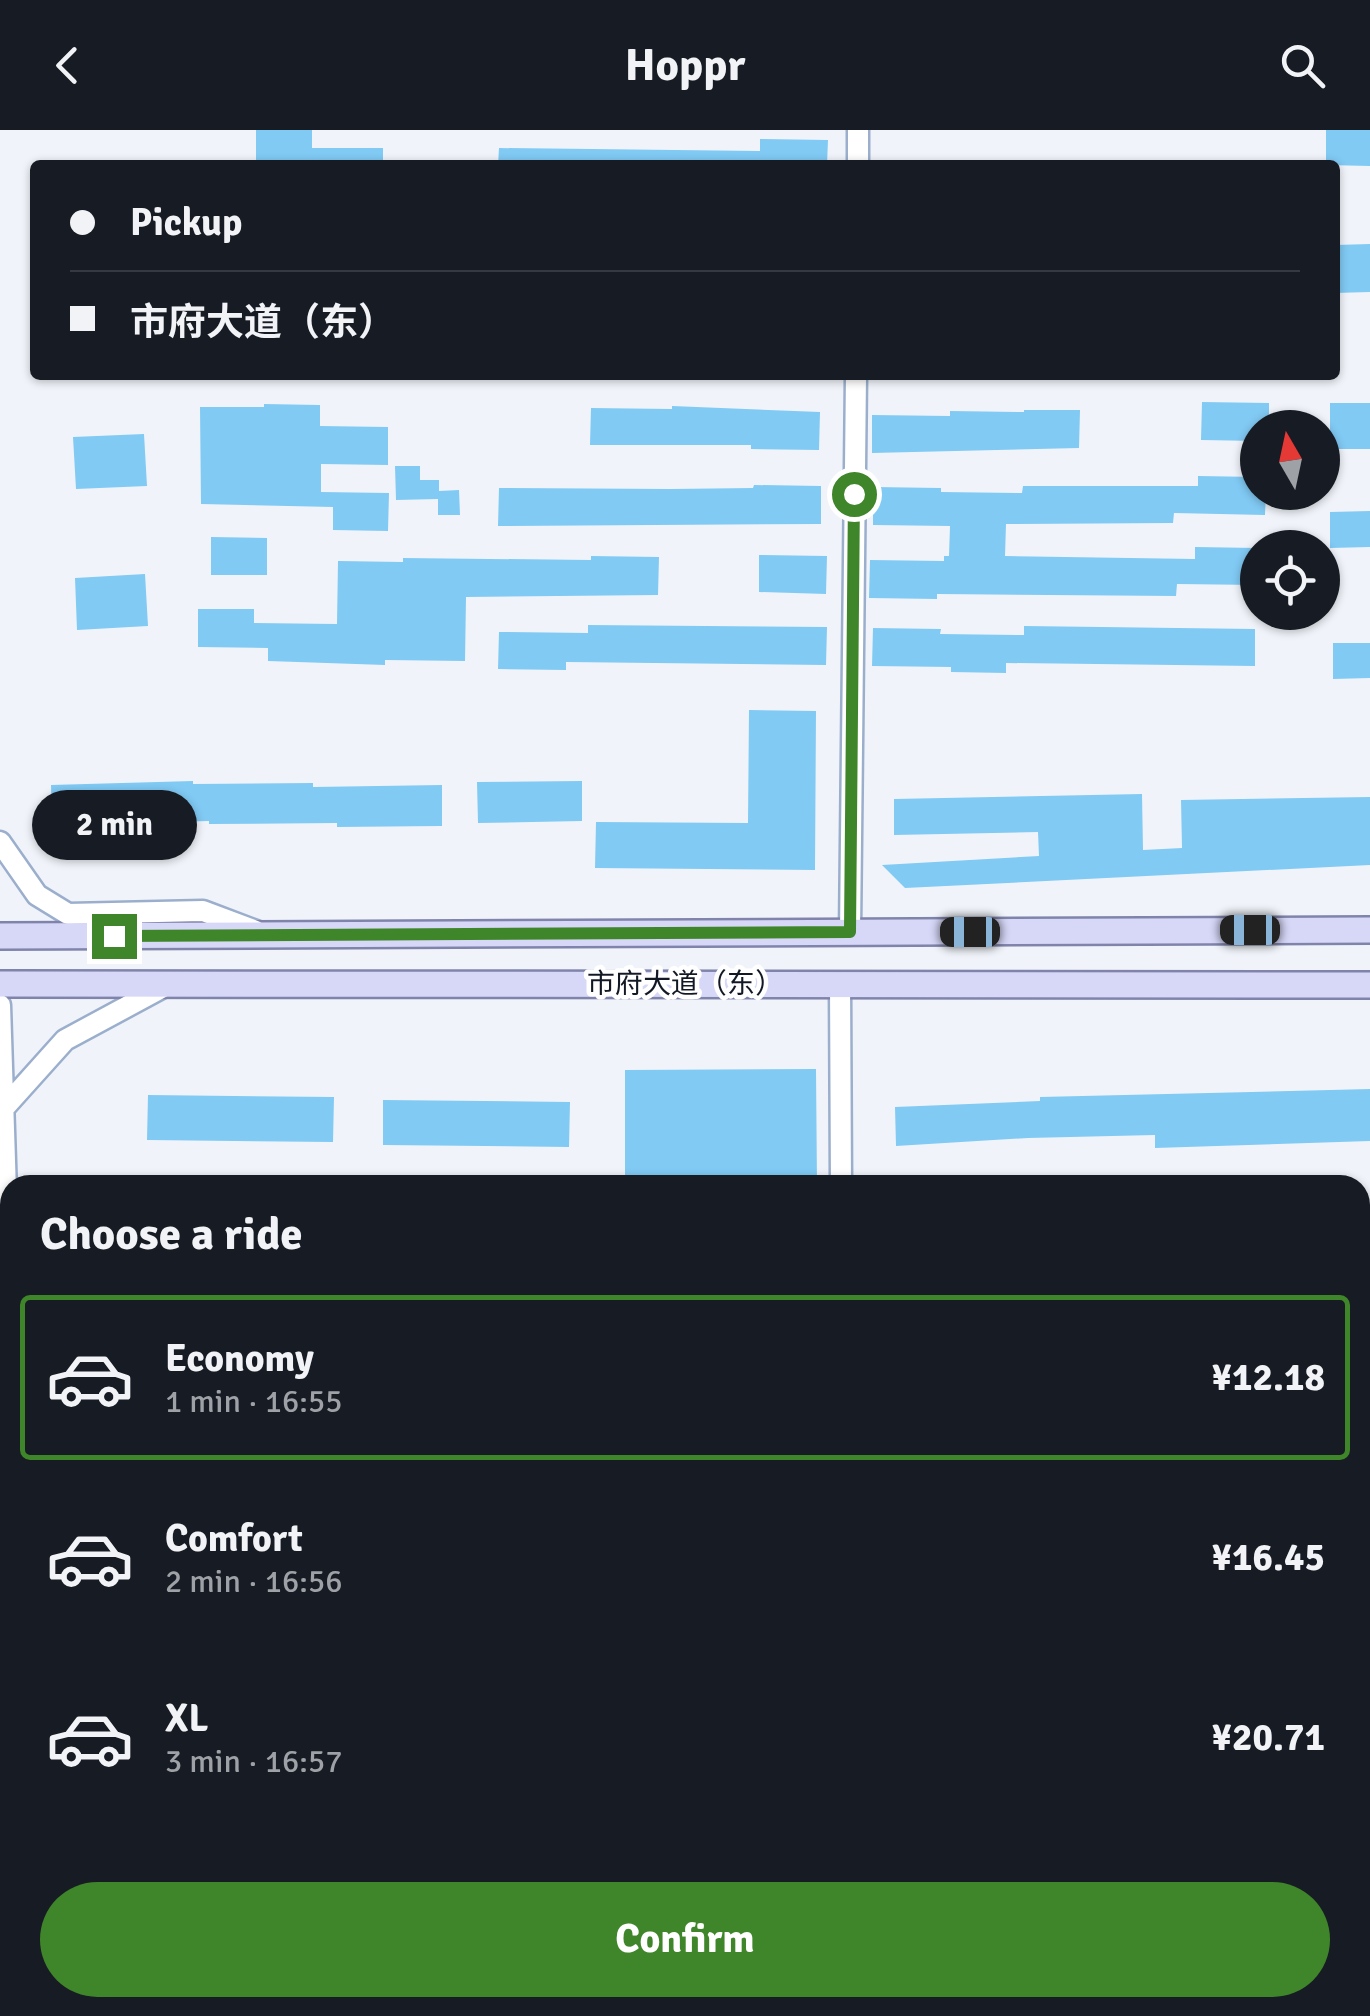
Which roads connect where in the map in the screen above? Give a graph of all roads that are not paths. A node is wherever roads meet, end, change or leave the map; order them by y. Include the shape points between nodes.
1 (858, 130) edge
2 (858, 160) edge
3 (856, 380) edge
4 (0, 842) edge
5 (1370, 930) edge
6 (850, 932) junction
7 (267, 935) junction
8 (0, 936) edge
9 (0, 984) edge
10 (168, 984) junction
11 (840, 984) junction
12 (1370, 985) edge
13 (0, 1005) edge
14 (2, 1108) edge
15 (5, 1175) edge
16 (841, 1175) edge

1 - 2 street
3 - 6 street
4 - 7 street via 37,894 68,914 202,911
5 - 6 main road, 市府大道（东）
6 - 7 main road, 市府大道（东）
7 - 8 main road, 市府大道（东）
9 - 10 main road, 市府大道（东）
10 - 11 main road, 市府大道（东）
10 - 14 street via 65,1040
11 - 12 main road, 市府大道（东）
11 - 16 street
13 - 14 street
14 - 15 street

